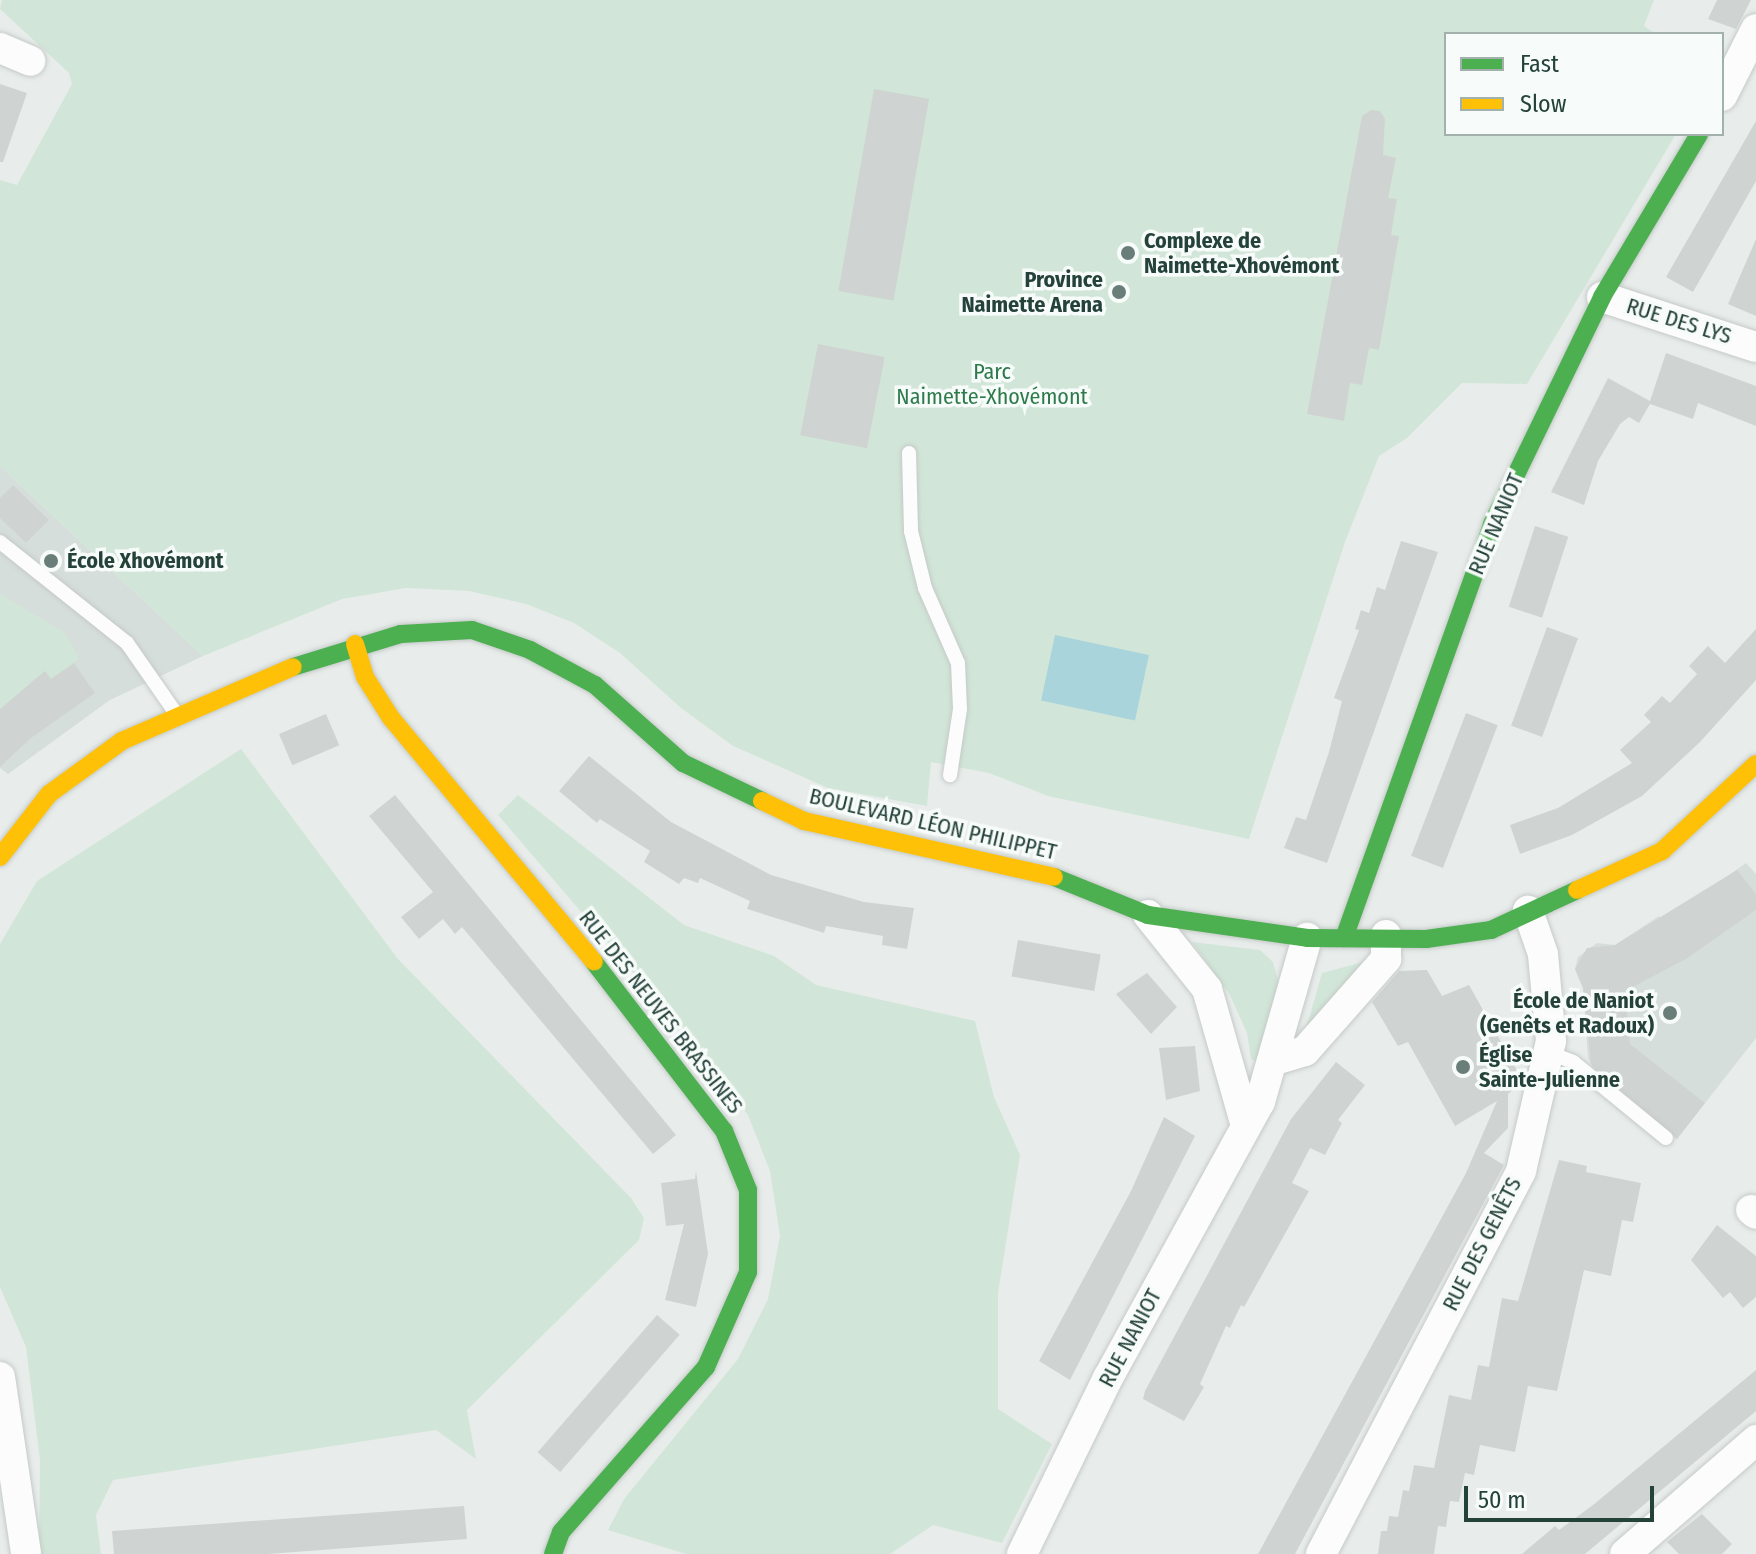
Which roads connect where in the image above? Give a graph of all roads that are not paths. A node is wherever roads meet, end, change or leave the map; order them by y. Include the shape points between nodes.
1 (1756, 29) edge
2 (0, 48) edge
3 (30, 61) dead end
4 (1750, 64) edge
5 (1724, 94) edge
6 (1698, 136) edge
7 (1602, 297) junction
8 (1756, 347) edge
9 (909, 453) dead end
10 (0, 542) edge
11 (355, 644) junction
12 (177, 716) junction
13 (1756, 764) edge
14 (950, 775) dead end
15 (0, 857) edge
16 (1487, 910) dead end
17 (1528, 911) junction
18 (1148, 915) junction
19 (1423, 918) dead end
20 (1386, 935) junction
21 (1307, 938) junction
22 (1344, 938) junction
23 (1550, 1053) junction
24 (1272, 1061) junction
25 (1246, 1126) junction
26 (1666, 1138) dead end
27 (0, 1377) edge
28 (1756, 1440) edge
29 (26, 1554) edge
30 (553, 1554) edge
31 (1022, 1554) edge
32 (1321, 1554) edge
33 (1625, 1554) edge

1 - 4 street
2 - 3 street
4 - 5 street
6 - 7 street, RUE NANIOT
7 - 8 street, RUE DES LYS
7 - 22 street, RUE NANIOT via 1492,524
9 - 14 lane via 911,531 925,588 958,663 960,709
10 - 12 lane via 127,643 160,684
11 - 12 street, BOULEVARD LÉON PHILIPPET
11 - 18 street, BOULEVARD LÉON PHILIPPET via 401,634 472,630 530,650 595,685 683,763 804,821 1070,881
11 - 30 street, RUE DES NEUVES BRASSINES via 365,677 391,718 590,957 724,1131 748,1190 748,1272 706,1367 561,1532
12 - 15 street, BOULEVARD LÉON PHILIPPET via 122,741 49,794
13 - 17 street via 1662,851
16 - 17 street
17 - 20 street via 1491,930 1426,939
17 - 23 street, RUE DES GENÊTS via 1546,975
18 - 21 street, BOULEVARD LÉON PHILIPPET
18 - 25 street via 1207,989
19 - 20 street
20 - 22 street, BOULEVARD LÉON PHILIPPET
20 - 24 street via 1386,959 1305,1051
21 - 22 street, BOULEVARD LÉON PHILIPPET
21 - 24 street, RUE NANIOT
23 - 26 lane via 1573,1062
23 - 32 street, RUE DES GENÊTS via 1521,1171
24 - 25 street, RUE NANIOT via 1260,1102
25 - 31 street, RUE NANIOT via 1108,1378
27 - 29 street
28 - 33 street

